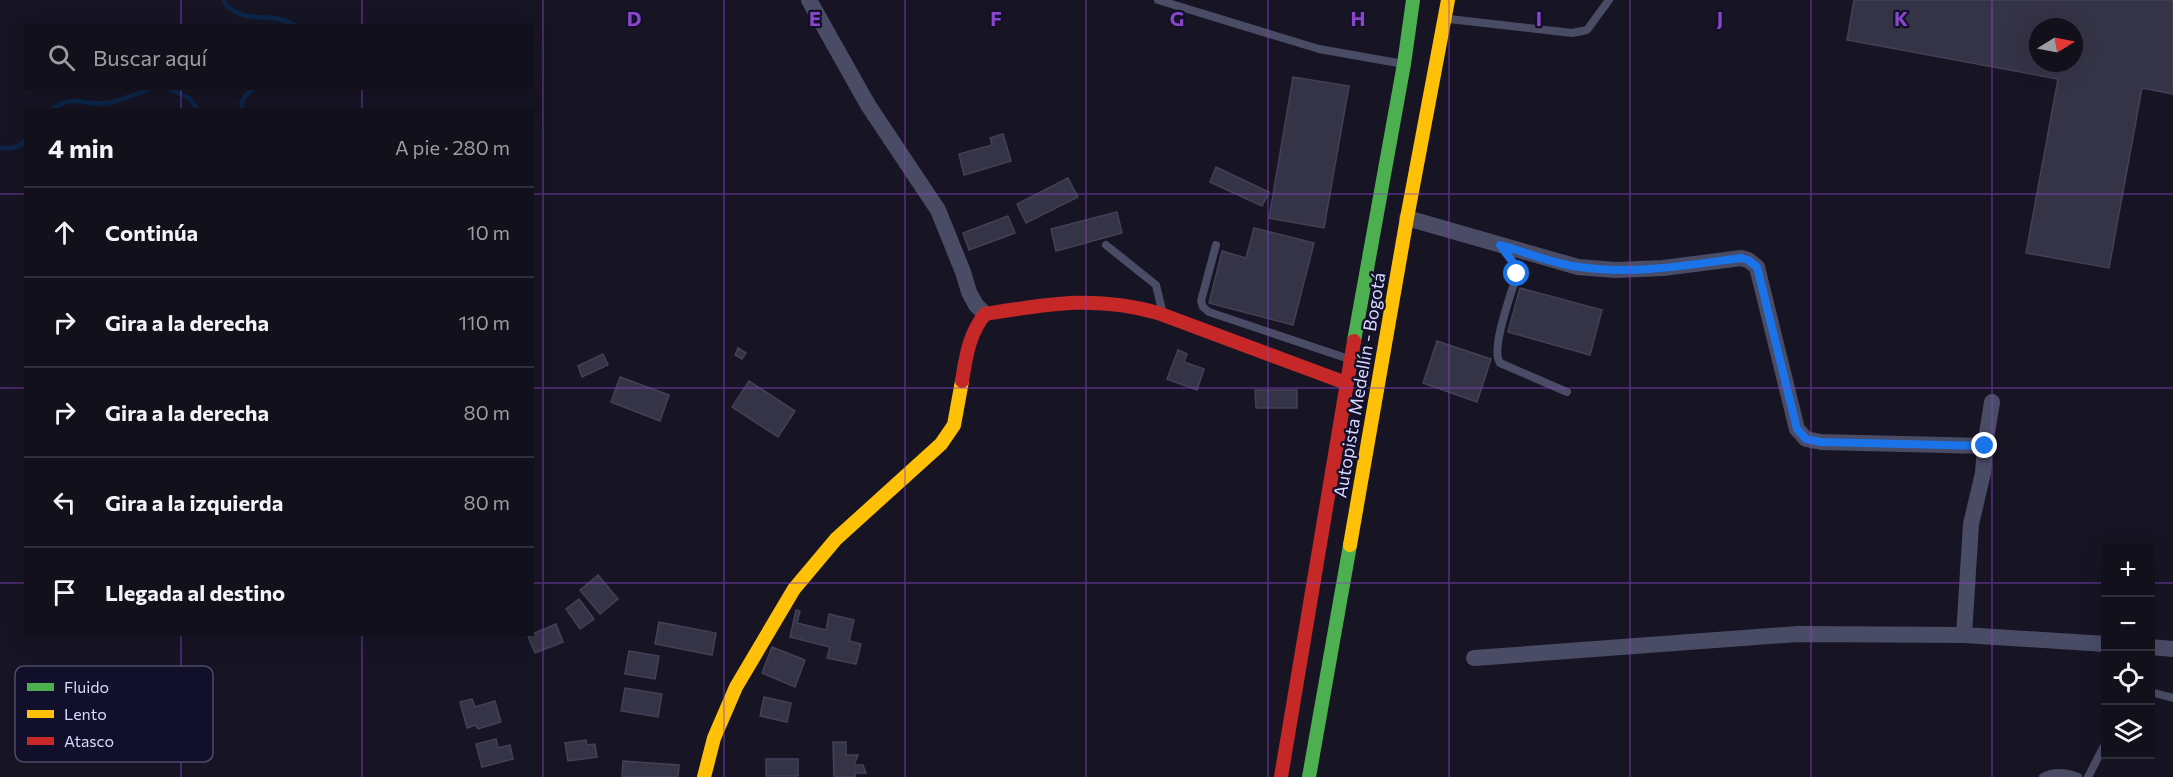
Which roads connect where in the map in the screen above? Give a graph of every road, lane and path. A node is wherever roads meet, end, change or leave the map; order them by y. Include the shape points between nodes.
1 (809, 0) edge
2 (1158, 0) edge
3 (1413, 0) edge
4 (1448, 0) edge
5 (1609, 0) edge
6 (1446, 18) junction
7 (1404, 64) junction
8 (1407, 218) junction
9 (1106, 245) dead end
10 (1216, 245) dead end
11 (1500, 245) junction
12 (1162, 313) junction
13 (985, 314) junction
14 (1350, 359) junction
15 (1346, 382) junction
16 (1567, 392) dead end
17 (1992, 402) dead end
18 (1985, 446) junction
19 (1964, 634) junction
20 (2101, 644) edge
21 (2155, 649) edge
22 (2173, 649) edge
23 (1474, 658) dead end
24 (2155, 693) edge
25 (2173, 698) edge
26 (2101, 752) edge
27 (704, 777) edge
28 (1281, 777) edge
29 (1309, 777) edge
30 (2043, 777) edge
31 (2078, 777) edge
32 (2088, 777) edge

1 - 13 street via 868,105 938,210 969,292
2 - 7 lane via 1319,49
3 - 7 main road, Autopista Medellín - Bogotá
4 - 6 main road, Autopista Medellín - Bogotá
5 - 6 lane via 1587,30 1572,33
6 - 8 main road, Autopista Medellín - Bogotá
7 - 14 main road, Autopista Medellín - Bogotá
8 - 11 street
8 - 29 main road, Autopista Medellín - Bogotá
9 - 12 lane via 1156,285
10 - 14 lane via 1201,301 1203,307
11 - 16 lane via 1517,274 1499,336 1497,359
11 - 18 street via 1578,267 1616,270 1748,260 1757,267 1797,429 1806,439
12 - 13 main road via 1108,301
12 - 15 main road
13 - 27 main road via 969,340 954,425 941,444 836,539 794,589 736,687 714,738
14 - 15 main road, Autopista Medellín - Bogotá
15 - 28 main road, Autopista Medellín - Bogotá
17 - 18 street
18 - 19 street via 1971,524
19 - 20 street
19 - 23 street via 1798,634
21 - 22 street
24 - 25 lane
26 - 32 lane
30 - 31 lane via 2067,772

